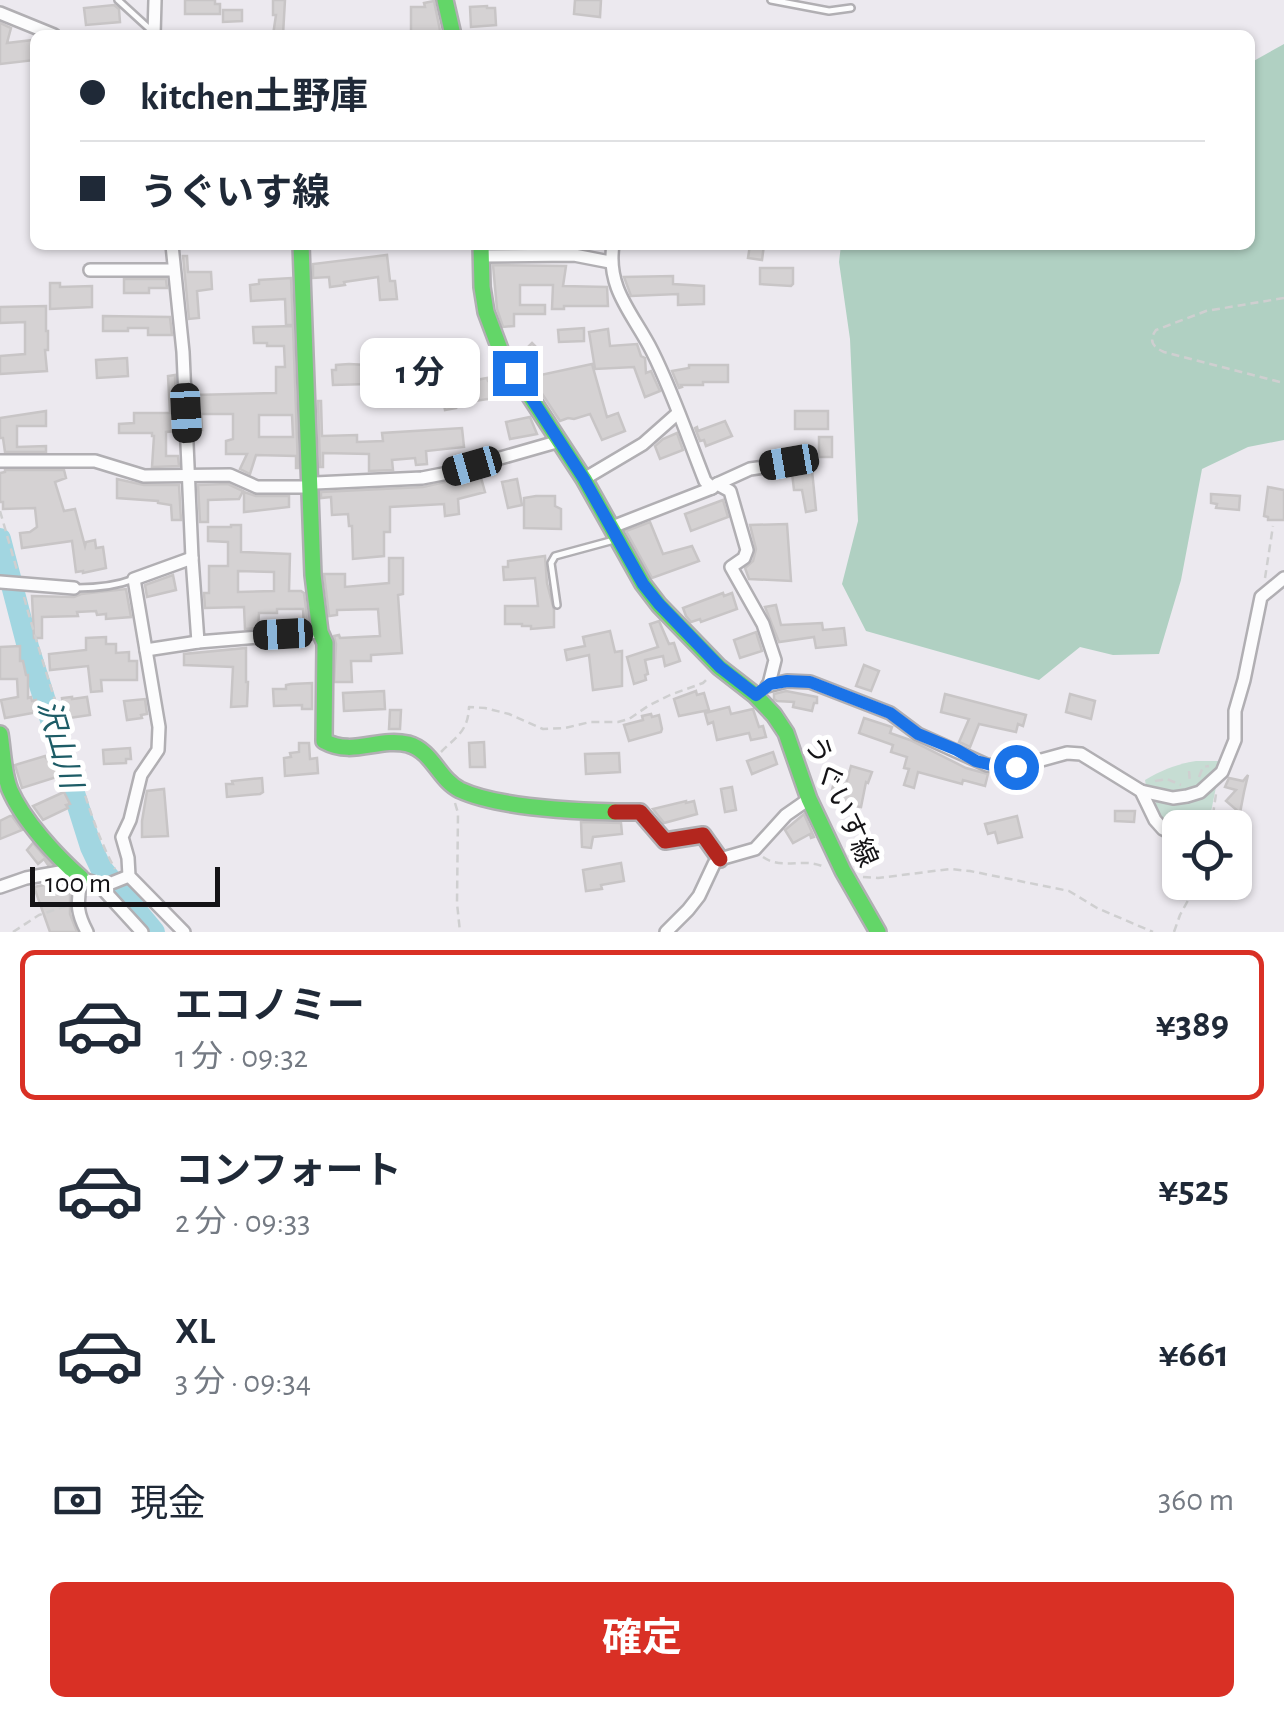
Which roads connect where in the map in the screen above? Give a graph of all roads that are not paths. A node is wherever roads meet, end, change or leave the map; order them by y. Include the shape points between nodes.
1 (118, 0) edge
2 (154, 0) edge
3 (446, 0) edge
4 (770, 0) edge
5 (851, 8) dead end
6 (0, 13) edge
7 (42, 30) edge
8 (150, 30) edge
9 (153, 30) edge
10 (451, 30) edge
11 (172, 250) edge
12 (302, 250) edge
13 (481, 250) edge
14 (611, 250) edge
15 (610, 262) junction
16 (90, 270) dead end
17 (174, 270) junction
18 (678, 413) junction
19 (560, 441) junction
20 (0, 461) edge
21 (808, 461) dead end
22 (189, 474) junction
23 (584, 479) junction
24 (310, 484) junction
25 (715, 486) junction
26 (615, 533) junction
27 (192, 558) junction
28 (1284, 578) edge
29 (134, 579) junction
30 (11, 584) edge
31 (74, 588) joint
32 (557, 606) dead end
33 (320, 632) junction
34 (198, 642) junction
35 (146, 650) junction
36 (770, 684) junction
37 (756, 695) junction
38 (0, 734) edge
39 (1140, 790) junction
40 (809, 799) junction
41 (1162, 828) edge
42 (720, 858) junction
43 (76, 874) junction
44 (123, 878) junction
45 (102, 885) junction
46 (0, 887) edge
47 (86, 932) edge
48 (142, 932) edge
49 (184, 932) edge
50 (666, 932) edge
51 (878, 932) edge

1 - 8 lane
2 - 9 street
3 - 10 street
4 - 5 lane via 829,11
6 - 7 street
11 - 17 street
12 - 24 street
13 - 15 street
13 - 19 street, うぐいす線 via 494,338
14 - 15 street
15 - 18 street
16 - 17 street
17 - 22 street
18 - 23 street
18 - 25 street via 706,481
19 - 23 street, うぐいす線
19 - 24 street via 435,476
20 - 22 street via 94,461 144,476
21 - 25 street via 750,470
22 - 24 street via 230,476 257,486
22 - 27 street
23 - 26 street, うぐいす線
24 - 33 street
25 - 26 street
25 - 36 street via 730,491 747,550 731,568 763,624 775,660
26 - 32 lane via 555,556
26 - 37 street, うぐいす線 via 651,594
27 - 29 street
27 - 34 street
28 - 39 street via 1260,597 1234,740 1218,778 1187,796
29 - 31 lane
29 - 35 street
30 - 31 street
33 - 34 street
33 - 42 street via 324,742 337,748 404,743 424,752 463,791 528,807 640,812 665,841 702,835
34 - 35 street
35 - 44 street via 160,743 122,836 128,858
36 - 37 street
36 - 39 street via 810,682 890,713 918,734 987,765 1016,767 1081,754
37 - 40 street, うぐいす線 via 786,733
38 - 43 street via 11,792
39 - 41 street
40 - 42 street via 754,849
40 - 51 street, うぐいす線
42 - 50 street
43 - 45 street
43 - 46 street
43 - 47 street
44 - 45 street
44 - 49 street
45 - 48 street

